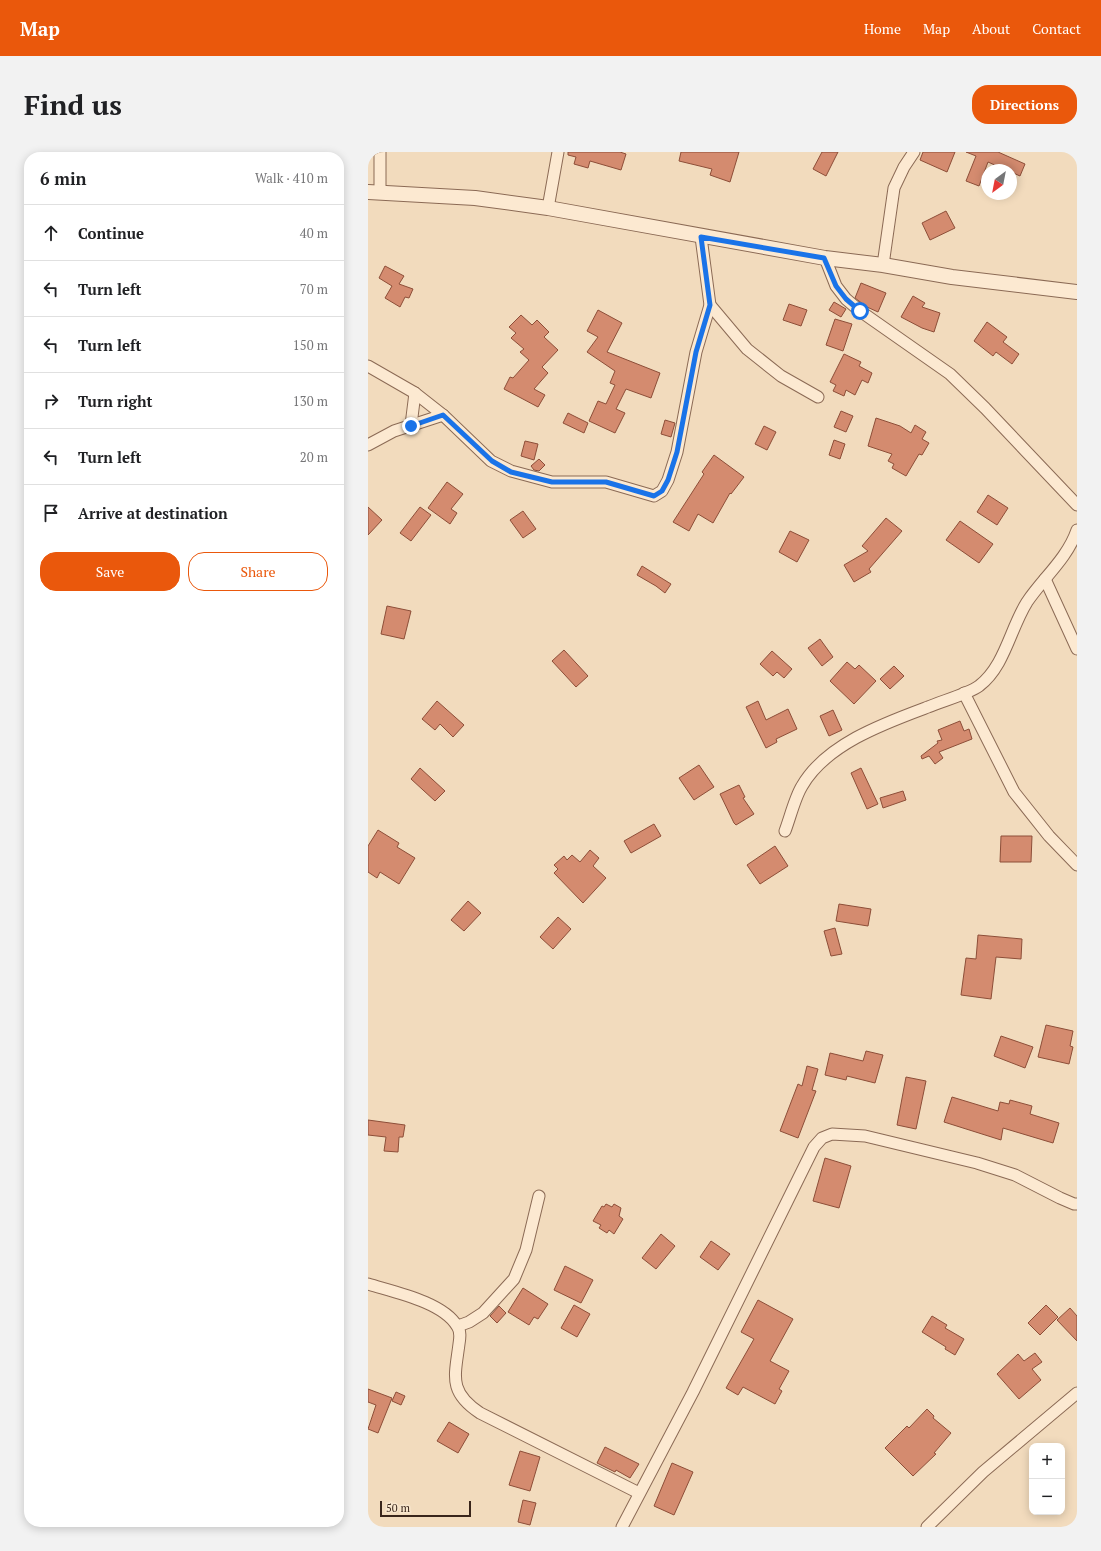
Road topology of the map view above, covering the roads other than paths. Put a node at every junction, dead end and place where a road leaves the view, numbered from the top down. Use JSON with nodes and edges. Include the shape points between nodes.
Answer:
{"nodes":[{"id":1,"x":380,"y":152,"type":"edge"},
{"id":2,"x":558,"y":152,"type":"edge"},
{"id":3,"x":914,"y":152,"type":"edge"},
{"id":4,"x":374,"y":192,"type":"edge"},
{"id":5,"x":548,"y":208,"type":"junction"},
{"id":6,"x":701,"y":237,"type":"junction"},
{"id":7,"x":824,"y":258,"type":"junction"},
{"id":8,"x":883,"y":265,"type":"junction"},
{"id":9,"x":1077,"y":292,"type":"edge"},
{"id":10,"x":710,"y":305,"type":"junction"},
{"id":11,"x":368,"y":366,"type":"edge"},
{"id":12,"x":415,"y":393,"type":"junction"},
{"id":13,"x":818,"y":397,"type":"dead end"},
{"id":14,"x":443,"y":415,"type":"junction"},
{"id":15,"x":411,"y":426,"type":"junction"},
{"id":16,"x":368,"y":445,"type":"edge"},
{"id":17,"x":1077,"y":505,"type":"edge"},
{"id":18,"x":1077,"y":530,"type":"edge"},
{"id":19,"x":1045,"y":579,"type":"junction"},
{"id":20,"x":1077,"y":649,"type":"edge"},
{"id":21,"x":964,"y":693,"type":"junction"},
{"id":22,"x":785,"y":831,"type":"dead end"},
{"id":23,"x":1077,"y":865,"type":"edge"},
{"id":24,"x":539,"y":1196,"type":"dead end"},
{"id":25,"x":1077,"y":1204,"type":"edge"},
{"id":26,"x":368,"y":1284,"type":"edge"},
{"id":27,"x":458,"y":1326,"type":"junction"},
{"id":28,"x":1077,"y":1393,"type":"edge"},
{"id":29,"x":639,"y":1493,"type":"junction"},
{"id":30,"x":622,"y":1527,"type":"edge"},
{"id":31,"x":927,"y":1527,"type":"edge"}],
"edges":[{"from":1,"to":4,"type":"street"},
{"from":2,"to":5,"type":"street"},
{"from":3,"to":8,"type":"street","via":[[894,188]]},
{"from":4,"to":5,"type":"street","via":[[475,198]]},
{"from":5,"to":6,"type":"street"},
{"from":6,"to":7,"type":"street"},
{"from":6,"to":10,"type":"street"},
{"from":7,"to":8,"type":"street"},
{"from":7,"to":17,"type":"street","via":[[836,286],[846,299],[950,374]]},
{"from":8,"to":9,"type":"street","via":[[952,277]]},
{"from":10,"to":13,"type":"street","via":[[747,349],[781,376]]},
{"from":10,"to":14,"type":"street","via":[[696,352],[677,452],[668,480],[662,491],[654,496],[606,482],[552,482],[511,472],[492,461]]},
{"from":11,"to":12,"type":"street"},
{"from":12,"to":14,"type":"street"},
{"from":12,"to":15,"type":"street"},
{"from":14,"to":15,"type":"street"},
{"from":15,"to":16,"type":"street","via":[[394,431]]},
{"from":18,"to":19,"type":"street","via":[[1070,547]]},
{"from":19,"to":20,"type":"street"},
{"from":19,"to":21,"type":"street","via":[[1027,602],[993,670],[979,686]]},
{"from":21,"to":22,"type":"street","via":[[886,723],[840,747],[817,766],[801,786]]},
{"from":21,"to":23,"type":"street","via":[[1014,792],[1049,836]]},
{"from":24,"to":27,"type":"street","via":[[526,1250],[514,1279],[483,1313]]},
{"from":25,"to":29,"type":"street","via":[[1015,1176],[977,1163],[865,1136],[832,1134],[822,1138],[814,1147],[693,1392]]},
{"from":26,"to":27,"type":"street","via":[[428,1302],[450,1317]]},
{"from":27,"to":29,"type":"street","via":[[460,1337],[455,1379],[461,1397],[469,1406]]},
{"from":28,"to":31,"type":"street","via":[[983,1472]]},
{"from":29,"to":30,"type":"street"}]}
